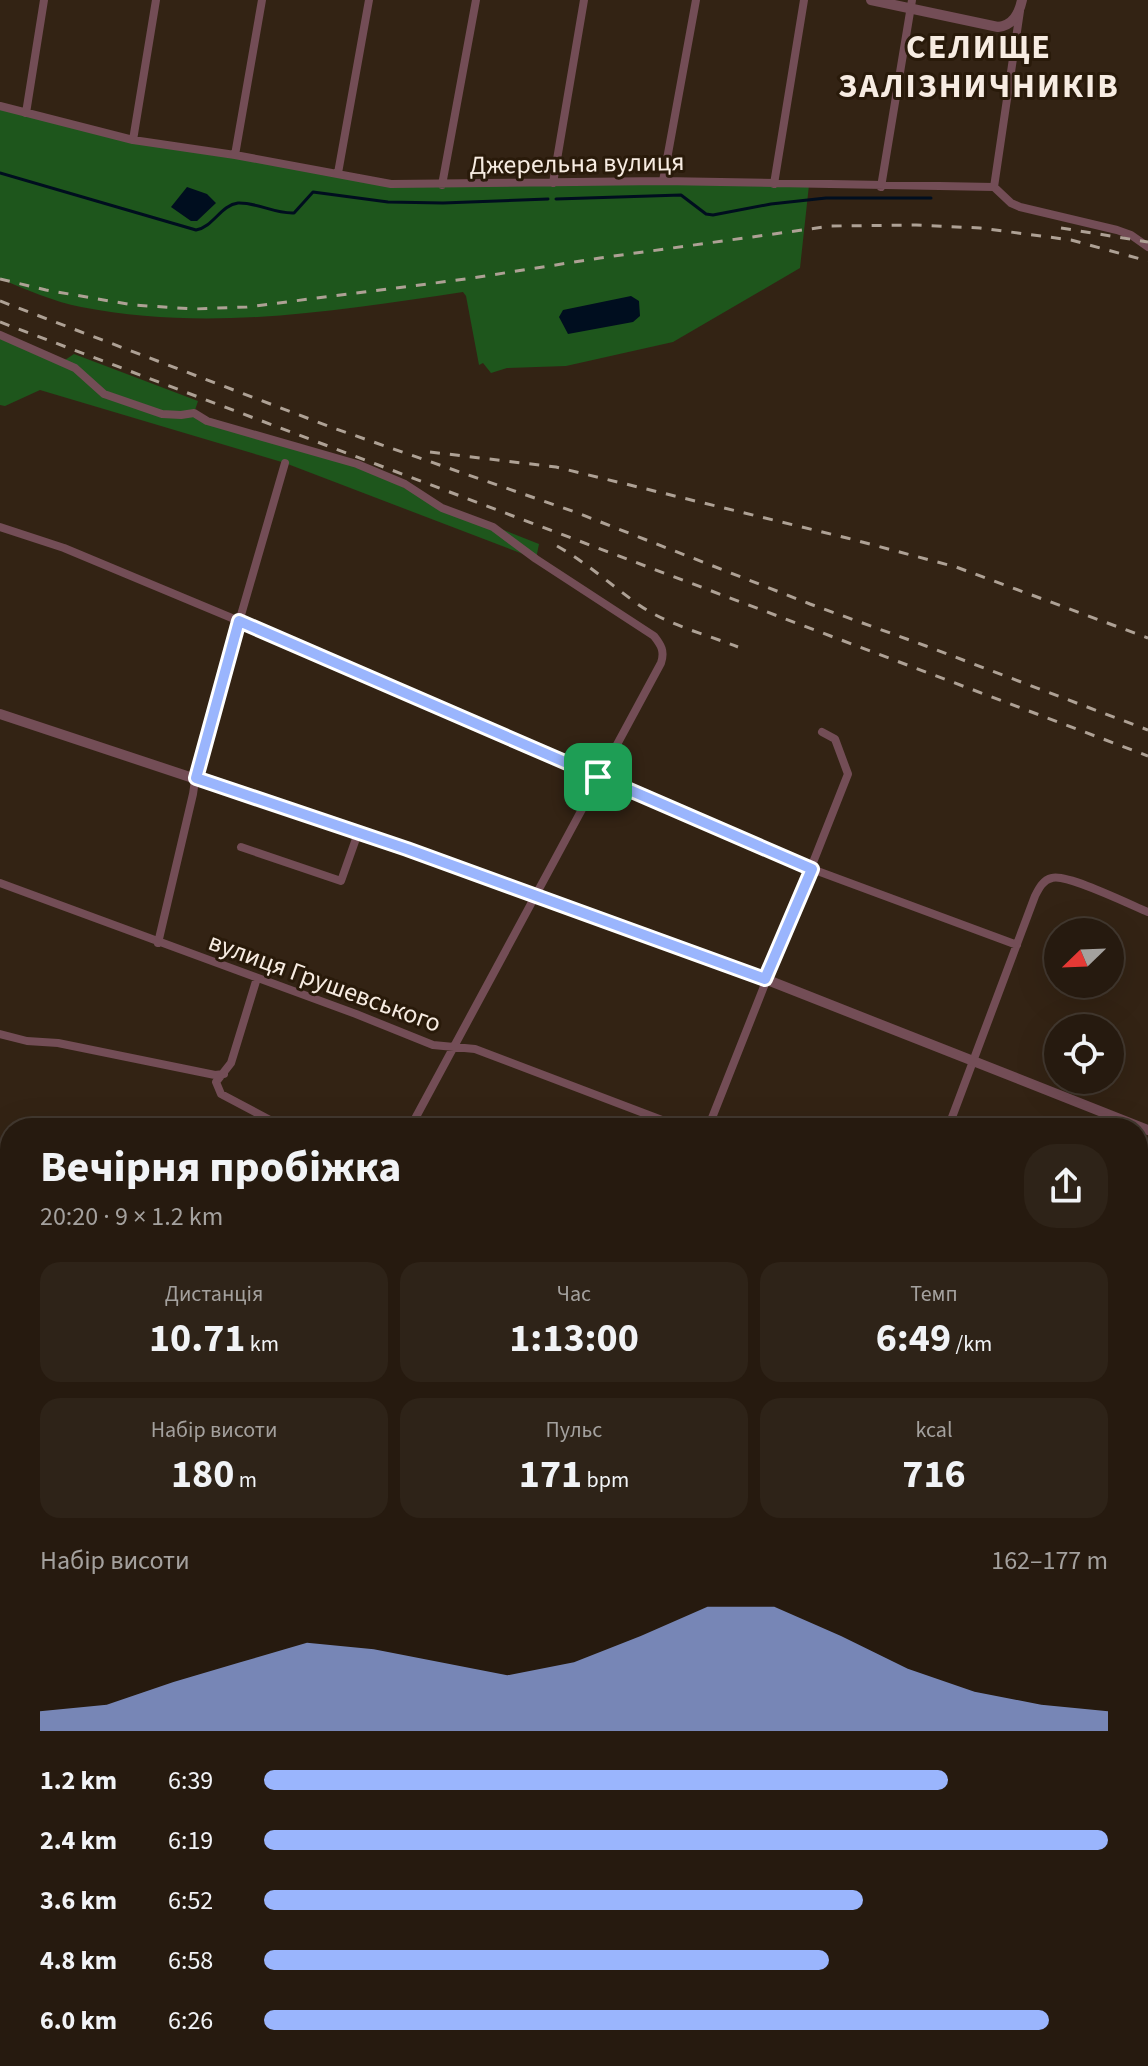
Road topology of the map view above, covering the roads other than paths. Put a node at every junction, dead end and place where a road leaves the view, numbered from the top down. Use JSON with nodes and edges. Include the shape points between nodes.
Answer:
{"nodes":[{"id":1,"x":44,"y":0,"type":"edge"},
{"id":2,"x":156,"y":0,"type":"edge"},
{"id":3,"x":262,"y":0,"type":"edge"},
{"id":4,"x":369,"y":0,"type":"edge"},
{"id":5,"x":476,"y":0,"type":"edge"},
{"id":6,"x":584,"y":0,"type":"edge"},
{"id":7,"x":696,"y":0,"type":"edge"},
{"id":8,"x":804,"y":0,"type":"edge"},
{"id":9,"x":871,"y":0,"type":"edge"},
{"id":10,"x":912,"y":4,"type":"edge"},
{"id":11,"x":1021,"y":5,"type":"edge"},
{"id":12,"x":0,"y":106,"type":"edge"},
{"id":13,"x":26,"y":113,"type":"junction"},
{"id":14,"x":133,"y":140,"type":"junction"},
{"id":15,"x":235,"y":155,"type":"junction"},
{"id":16,"x":338,"y":173,"type":"junction"},
{"id":17,"x":663,"y":181,"type":"junction"},
{"id":18,"x":553,"y":183,"type":"junction"},
{"id":19,"x":774,"y":184,"type":"junction"},
{"id":20,"x":442,"y":185,"type":"junction"},
{"id":21,"x":881,"y":187,"type":"junction"},
{"id":22,"x":994,"y":187,"type":"junction"},
{"id":23,"x":1148,"y":247,"type":"edge"},
{"id":24,"x":0,"y":335,"type":"edge"},
{"id":25,"x":285,"y":463,"type":"dead end"},
{"id":26,"x":0,"y":527,"type":"edge"},
{"id":27,"x":239,"y":621,"type":"junction"},
{"id":28,"x":0,"y":714,"type":"edge"},
{"id":29,"x":822,"y":732,"type":"dead end"},
{"id":30,"x":598,"y":777,"type":"junction"},
{"id":31,"x":196,"y":778,"type":"junction"},
{"id":32,"x":358,"y":833,"type":"junction"},
{"id":33,"x":241,"y":847,"type":"dead end"},
{"id":34,"x":812,"y":869,"type":"junction"},
{"id":35,"x":0,"y":883,"type":"edge"},
{"id":36,"x":534,"y":896,"type":"junction"},
{"id":37,"x":1148,"y":912,"type":"edge"},
{"id":38,"x":158,"y":943,"type":"junction"},
{"id":39,"x":1017,"y":945,"type":"junction"},
{"id":40,"x":257,"y":978,"type":"junction"},
{"id":41,"x":765,"y":979,"type":"junction"},
{"id":42,"x":0,"y":1034,"type":"edge"},
{"id":43,"x":453,"y":1047,"type":"junction"},
{"id":44,"x":972,"y":1062,"type":"junction"},
{"id":45,"x":224,"y":1074,"type":"junction"},
{"id":46,"x":266,"y":1118,"type":"edge"},
{"id":47,"x":415,"y":1118,"type":"edge"},
{"id":48,"x":644,"y":1118,"type":"edge"},
{"id":49,"x":712,"y":1118,"type":"edge"},
{"id":50,"x":952,"y":1118,"type":"edge"},
{"id":51,"x":1117,"y":1118,"type":"edge"}],
"edges":[{"from":1,"to":13,"type":"street"},
{"from":2,"to":14,"type":"street"},
{"from":3,"to":15,"type":"street"},
{"from":4,"to":16,"type":"street"},
{"from":5,"to":20,"type":"street"},
{"from":6,"to":18,"type":"street"},
{"from":7,"to":17,"type":"street"},
{"from":8,"to":19,"type":"street"},
{"from":9,"to":10,"type":"street"},
{"from":10,"to":11,"type":"street","via":[[998,27],[1012,22]]},
{"from":10,"to":21,"type":"street"},
{"from":11,"to":22,"type":"street"},
{"from":12,"to":13,"type":"street","name":"Джерельна вулиця"},
{"from":13,"to":14,"type":"street","name":"Джерельна вулиця"},
{"from":14,"to":15,"type":"street","name":"Джерельна вулиця"},
{"from":15,"to":16,"type":"street","name":"Джерельна вулиця"},
{"from":16,"to":20,"type":"street","name":"Джерельна вулиця","via":[[391,184]]},
{"from":17,"to":18,"type":"street","name":"Джерельна вулиця"},
{"from":17,"to":19,"type":"street","name":"Джерельна вулиця"},
{"from":18,"to":20,"type":"street","name":"Джерельна вулиця"},
{"from":19,"to":21,"type":"street","name":"Джерельна вулиця"},
{"from":21,"to":22,"type":"street","name":"Джерельна вулиця"},
{"from":22,"to":23,"type":"street","via":[[1020,207],[1117,230]]},
{"from":24,"to":30,"type":"street","via":[[75,368],[98,391],[133,406],[172,415],[194,413],[405,484],[442,508],[493,527],[654,636],[663,650],[661,663]]},
{"from":25,"to":27,"type":"street"},
{"from":26,"to":27,"type":"street"},
{"from":27,"to":30,"type":"street"},
{"from":27,"to":31,"type":"street"},
{"from":28,"to":31,"type":"street"},
{"from":29,"to":34,"type":"street","via":[[835,739],[848,774]]},
{"from":30,"to":34,"type":"street"},
{"from":30,"to":36,"type":"street"},
{"from":31,"to":32,"type":"street"},
{"from":31,"to":38,"type":"street"},
{"from":32,"to":33,"type":"street","via":[[341,881]]},
{"from":32,"to":36,"type":"street"},
{"from":34,"to":39,"type":"street"},
{"from":34,"to":41,"type":"street"},
{"from":35,"to":38,"type":"street","name":"вулиця Грушевського"},
{"from":36,"to":41,"type":"street"},
{"from":36,"to":43,"type":"street"},
{"from":37,"to":39,"type":"street","via":[[1066,878],[1050,878],[1039,888]]},
{"from":38,"to":40,"type":"street","name":"вулиця Грушевського"},
{"from":39,"to":44,"type":"street"},
{"from":40,"to":43,"type":"street","name":"вулиця Грушевського","via":[[433,1045]]},
{"from":40,"to":45,"type":"street"},
{"from":41,"to":44,"type":"street"},
{"from":41,"to":49,"type":"street"},
{"from":42,"to":45,"type":"street"},
{"from":43,"to":47,"type":"street"},
{"from":43,"to":48,"type":"street","name":"вулиця Грушевського","via":[[475,1049]]},
{"from":44,"to":50,"type":"street"},
{"from":44,"to":51,"type":"street"},
{"from":45,"to":46,"type":"street","via":[[216,1082],[221,1094]]}]}
